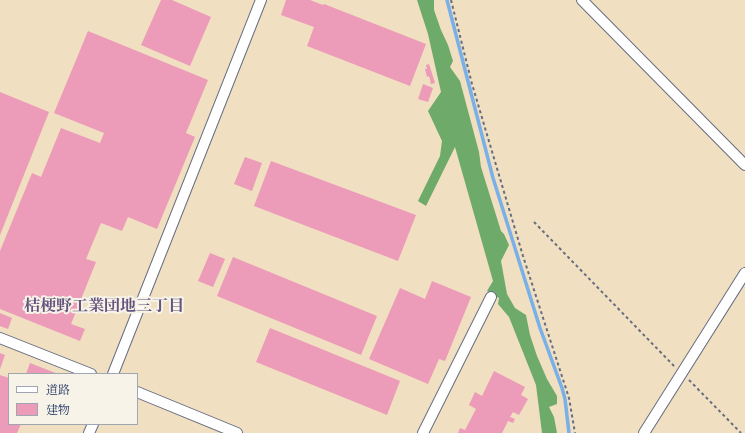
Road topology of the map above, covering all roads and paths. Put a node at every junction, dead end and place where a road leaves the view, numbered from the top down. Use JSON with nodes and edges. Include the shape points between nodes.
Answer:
{"nodes":[{"id":1,"x":261,"y":0,"type":"edge"},
{"id":2,"x":451,"y":0,"type":"edge"},
{"id":3,"x":582,"y":0,"type":"edge"},
{"id":4,"x":745,"y":165,"type":"edge"},
{"id":5,"x":534,"y":222,"type":"dead end"},
{"id":6,"x":745,"y":273,"type":"edge"},
{"id":7,"x":491,"y":297,"type":"dead end"},
{"id":8,"x":0,"y":338,"type":"edge"},
{"id":9,"x":88,"y":373,"type":"edge"},
{"id":10,"x":113,"y":373,"type":"edge"},
{"id":11,"x":682,"y":374,"type":"junction"},
{"id":12,"x":138,"y":392,"type":"edge"},
{"id":13,"x":237,"y":433,"type":"edge"},
{"id":14,"x":423,"y":433,"type":"edge"},
{"id":15,"x":575,"y":433,"type":"edge"},
{"id":16,"x":644,"y":433,"type":"edge"},
{"id":17,"x":741,"y":433,"type":"edge"}],
"edges":[{"from":1,"to":10,"type":"street"},
{"from":2,"to":15,"type":"path","via":[[478,107],[569,398]]},
{"from":3,"to":4,"type":"street"},
{"from":5,"to":11,"type":"path"},
{"from":6,"to":11,"type":"street"},
{"from":7,"to":14,"type":"street"},
{"from":8,"to":9,"type":"street"},
{"from":11,"to":16,"type":"street"},
{"from":11,"to":17,"type":"path"},
{"from":12,"to":13,"type":"street"}]}
